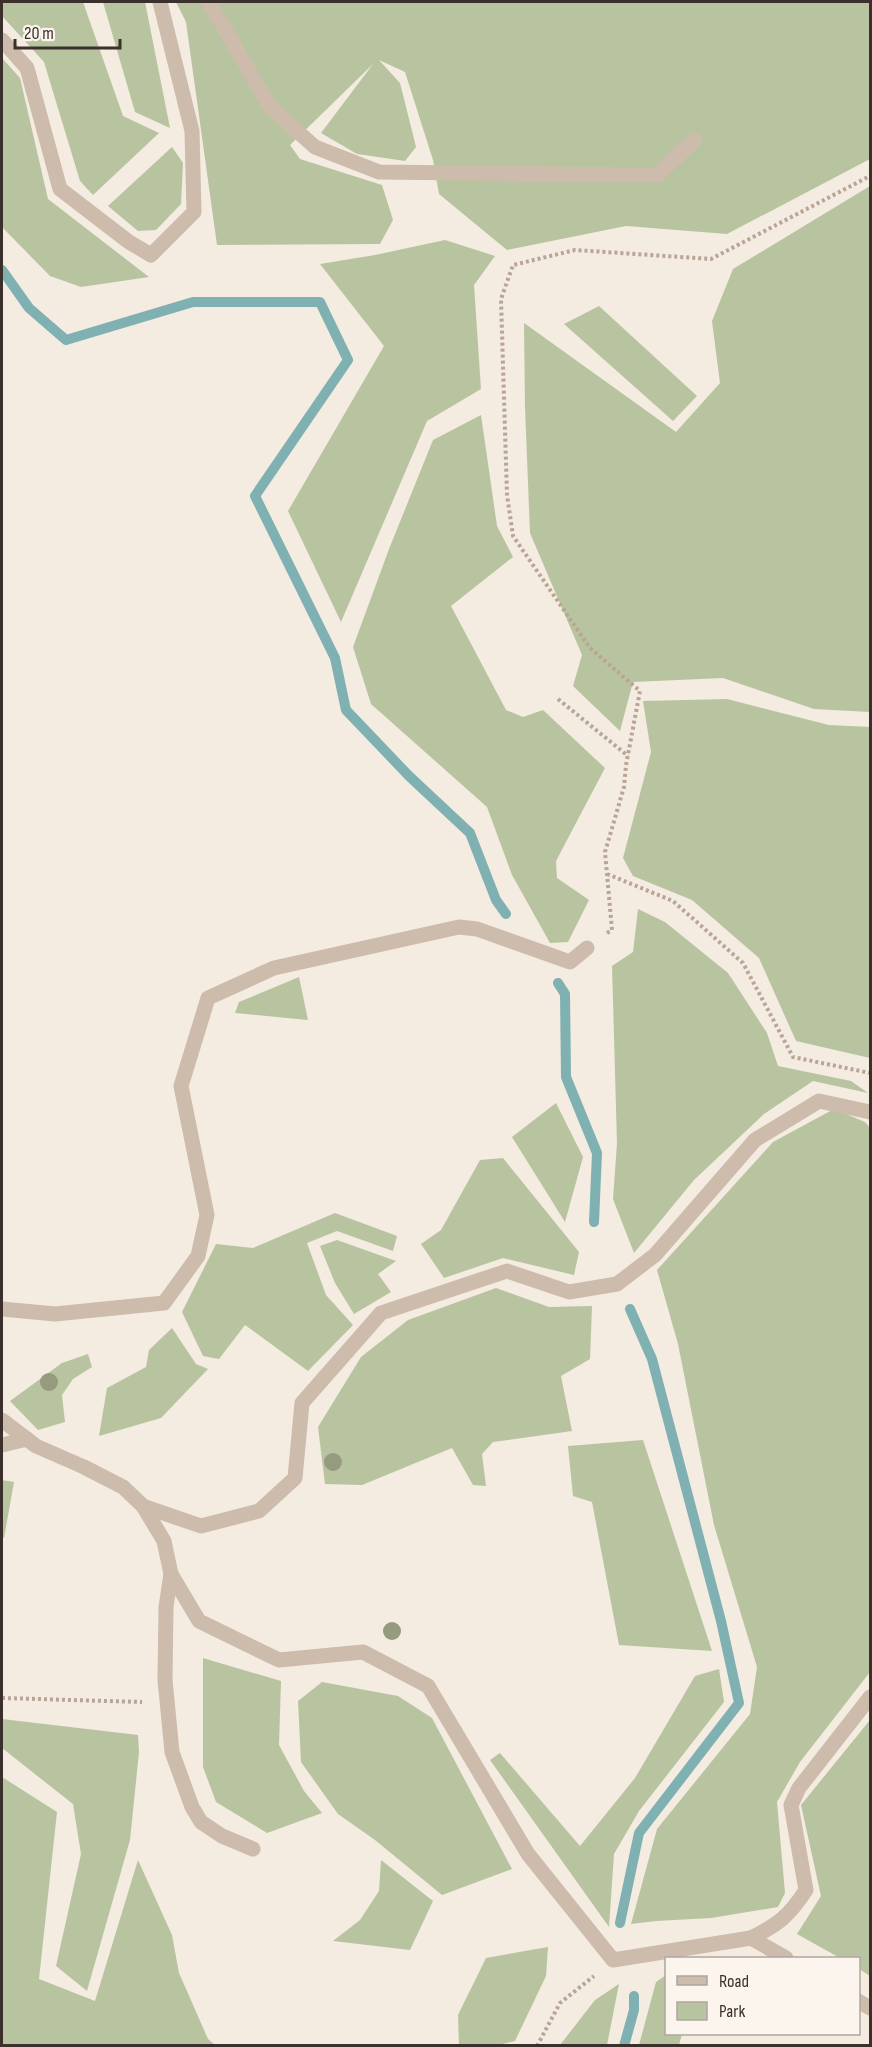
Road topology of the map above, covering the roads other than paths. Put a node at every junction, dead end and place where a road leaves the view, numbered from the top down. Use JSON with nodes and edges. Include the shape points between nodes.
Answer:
{"nodes":[{"id":1,"x":160,"y":2,"type":"edge"},
{"id":2,"x":209,"y":2,"type":"edge"},
{"id":3,"x":2,"y":40,"type":"edge"},
{"id":4,"x":694,"y":140,"type":"dead end"},
{"id":5,"x":587,"y":948,"type":"road end"},
{"id":6,"x":870,"y":1112,"type":"edge"},
{"id":7,"x":2,"y":1309,"type":"edge"},
{"id":8,"x":2,"y":1420,"type":"edge"},
{"id":9,"x":27,"y":1439,"type":"junction"},
{"id":10,"x":2,"y":1445,"type":"edge"},
{"id":11,"x":143,"y":1506,"type":"junction"},
{"id":12,"x":171,"y":1574,"type":"junction"},
{"id":13,"x":870,"y":1697,"type":"edge"},
{"id":14,"x":253,"y":1849,"type":"dead end"},
{"id":15,"x":752,"y":1938,"type":"junction"},
{"id":16,"x":783,"y":1957,"type":"edge"}],
"edges":[{"from":1,"to":3,"type":"street","via":[[192,130],[194,212],[152,255],[60,189],[27,68]]},
{"from":2,"to":4,"type":"street","via":[[270,107],[315,147],[379,172],[658,175]]},
{"from":5,"to":7,"type":"street","via":[[570,962],[477,929],[459,927],[274,968],[208,998],[181,1086],[207,1215],[198,1256],[164,1303],[55,1314]]},
{"from":6,"to":11,"type":"street","via":[[819,1101],[755,1140],[655,1255],[616,1284],[569,1292],[507,1271],[381,1313],[302,1403],[295,1478],[259,1511],[201,1526]]},
{"from":8,"to":9,"type":"street"},
{"from":9,"to":10,"type":"street"},
{"from":9,"to":11,"type":"street","via":[[123,1487]]},
{"from":11,"to":12,"type":"street","via":[[164,1541]]},
{"from":12,"to":14,"type":"street","via":[[166,1607],[165,1680],[172,1752],[201,1822]]},
{"from":12,"to":15,"type":"street","via":[[199,1621],[279,1660],[363,1652],[428,1686],[528,1854],[613,1960]]},
{"from":13,"to":15,"type":"street","via":[[799,1788],[791,1804],[806,1890],[792,1911]]},
{"from":15,"to":16,"type":"street"}]}
